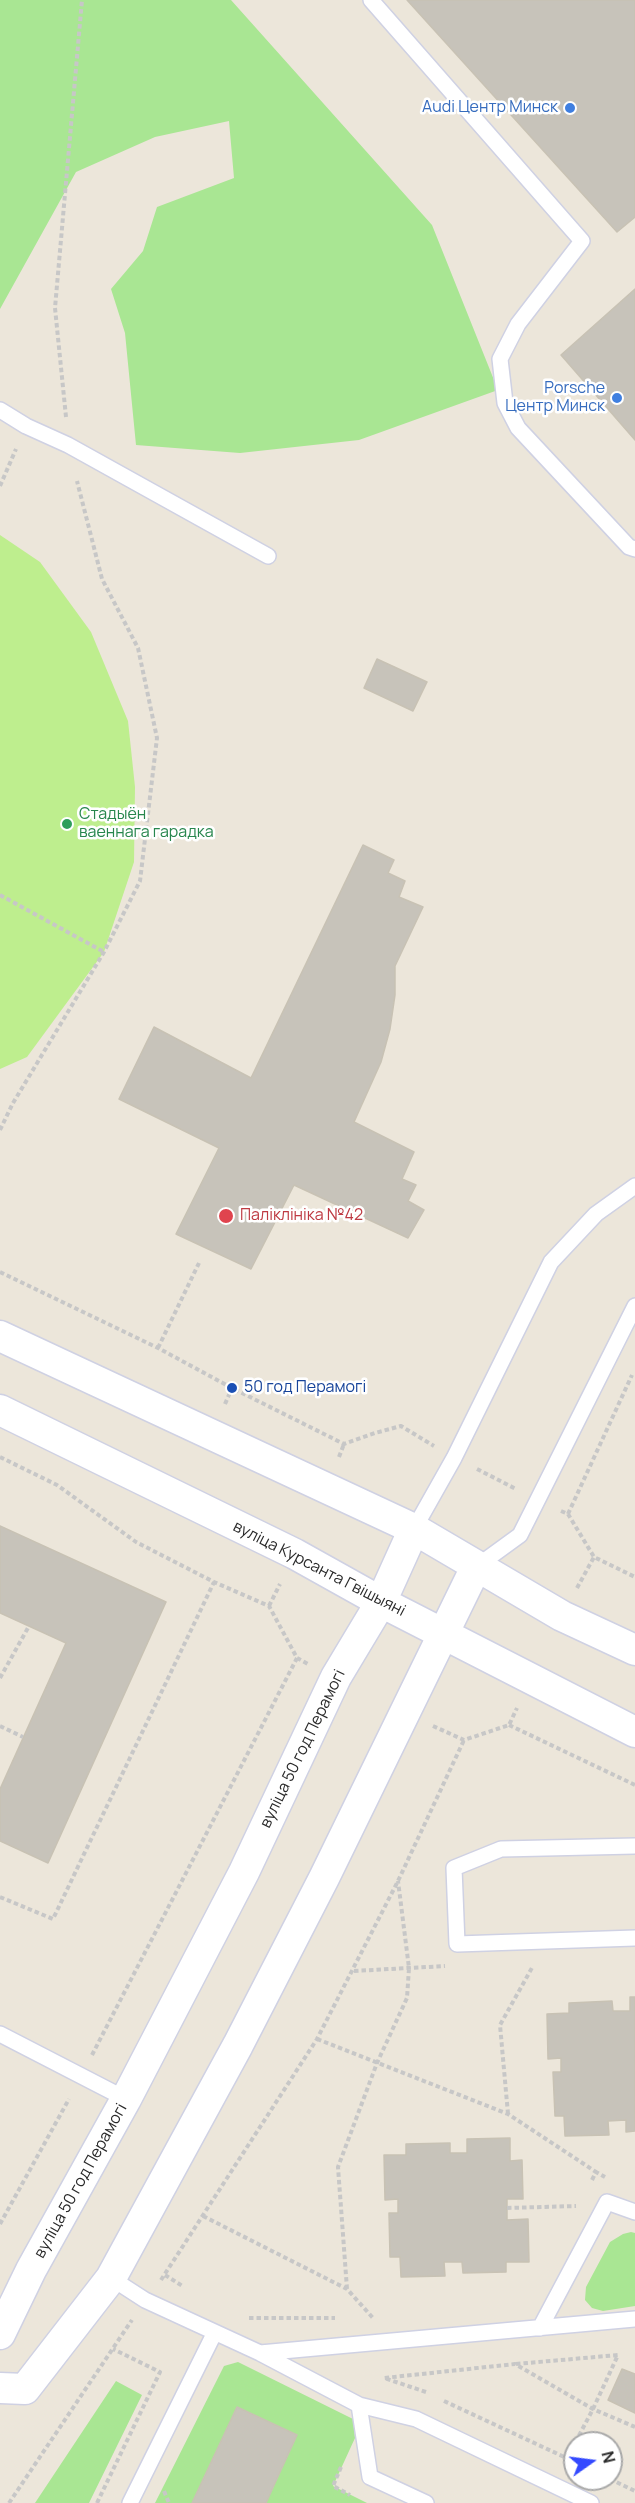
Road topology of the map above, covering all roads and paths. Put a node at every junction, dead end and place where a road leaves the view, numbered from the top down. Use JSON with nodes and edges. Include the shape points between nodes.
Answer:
{"nodes":[{"id":1,"x":82,"y":0,"type":"edge"},
{"id":2,"x":370,"y":0,"type":"edge"},
{"id":3,"x":0,"y":410,"type":"edge"},
{"id":4,"x":26,"y":426,"type":"junction"},
{"id":5,"x":68,"y":445,"type":"junction"},
{"id":6,"x":0,"y":486,"type":"edge"},
{"id":7,"x":635,"y":549,"type":"edge"},
{"id":8,"x":268,"y":556,"type":"dead end"},
{"id":9,"x":0,"y":895,"type":"edge"},
{"id":10,"x":104,"y":952,"type":"junction"},
{"id":11,"x":0,"y":1130,"type":"edge"},
{"id":12,"x":635,"y":1186,"type":"edge"},
{"id":13,"x":199,"y":1263,"type":"dead end"},
{"id":14,"x":0,"y":1272,"type":"edge"},
{"id":15,"x":635,"y":1306,"type":"edge"},
{"id":16,"x":0,"y":1336,"type":"edge"},
{"id":17,"x":158,"y":1348,"type":"junction"},
{"id":18,"x":635,"y":1369,"type":"edge"},
{"id":19,"x":0,"y":1410,"type":"edge"},
{"id":20,"x":0,"y":1457,"type":"edge"},
{"id":21,"x":454,"y":1458,"type":"junction"},
{"id":22,"x":539,"y":1500,"type":"junction"},
{"id":23,"x":568,"y":1514,"type":"junction"},
{"id":24,"x":414,"y":1529,"type":"junction"},
{"id":25,"x":476,"y":1568,"type":"junction"},
{"id":26,"x":635,"y":1577,"type":"edge"},
{"id":27,"x":381,"y":1602,"type":"junction"},
{"id":28,"x":29,"y":1626,"type":"dead end"},
{"id":29,"x":444,"y":1632,"type":"junction"},
{"id":30,"x":635,"y":1650,"type":"edge"},
{"id":31,"x":297,"y":1658,"type":"dead end"},
{"id":32,"x":0,"y":1663,"type":"edge"},
{"id":33,"x":5,"y":1666,"type":"junction"},
{"id":34,"x":0,"y":1678,"type":"edge"},
{"id":35,"x":509,"y":1725,"type":"dead end"},
{"id":36,"x":0,"y":1726,"type":"edge"},
{"id":37,"x":635,"y":1732,"type":"edge"},
{"id":38,"x":24,"y":1737,"type":"dead end"},
{"id":39,"x":464,"y":1740,"type":"dead end"},
{"id":40,"x":635,"y":1785,"type":"edge"},
{"id":41,"x":635,"y":1846,"type":"edge"},
{"id":42,"x":398,"y":1881,"type":"junction"},
{"id":43,"x":0,"y":1897,"type":"edge"},
{"id":44,"x":635,"y":1938,"type":"edge"},
{"id":45,"x":535,"y":1963,"type":"dead end"},
{"id":46,"x":0,"y":2034,"type":"edge"},
{"id":47,"x":317,"y":2039,"type":"junction"},
{"id":48,"x":377,"y":2063,"type":"junction"},
{"id":49,"x":82,"y":2076,"type":"junction"},
{"id":50,"x":126,"y":2098,"type":"junction"},
{"id":51,"x":508,"y":2114,"type":"junction"},
{"id":52,"x":596,"y":2172,"type":"junction"},
{"id":53,"x":606,"y":2177,"type":"dead end"},
{"id":54,"x":587,"y":2189,"type":"dead end"},
{"id":55,"x":582,"y":2197,"type":"dead end"},
{"id":56,"x":578,"y":2206,"type":"junction"},
{"id":57,"x":507,"y":2208,"type":"dead end"},
{"id":58,"x":635,"y":2212,"type":"edge"},
{"id":59,"x":572,"y":2215,"type":"dead end"},
{"id":60,"x":203,"y":2216,"type":"junction"},
{"id":61,"x":0,"y":2224,"type":"edge"},
{"id":62,"x":165,"y":2275,"type":"junction"},
{"id":63,"x":111,"y":2278,"type":"junction"},
{"id":64,"x":347,"y":2289,"type":"junction"},
{"id":65,"x":194,"y":2293,"type":"dead end"},
{"id":66,"x":145,"y":2300,"type":"junction"},
{"id":67,"x":244,"y":2318,"type":"dead end"},
{"id":68,"x":338,"y":2318,"type":"dead end"},
{"id":69,"x":361,"y":2318,"type":"dead end"},
{"id":70,"x":373,"y":2318,"type":"junction"},
{"id":71,"x":384,"y":2318,"type":"dead end"},
{"id":72,"x":635,"y":2319,"type":"edge"},
{"id":73,"x":540,"y":2328,"type":"junction"},
{"id":74,"x":0,"y":2334,"type":"edge"},
{"id":75,"x":214,"y":2334,"type":"junction"},
{"id":76,"x":113,"y":2349,"type":"junction"},
{"id":77,"x":260,"y":2353,"type":"junction"},
{"id":78,"x":515,"y":2364,"type":"junction"},
{"id":79,"x":0,"y":2388,"type":"edge"},
{"id":80,"x":359,"y":2405,"type":"junction"},
{"id":81,"x":593,"y":2409,"type":"junction"},
{"id":82,"x":635,"y":2427,"type":"edge"},
{"id":83,"x":581,"y":2431,"type":"edge"},
{"id":84,"x":563,"y":2456,"type":"edge"},
{"id":85,"x":346,"y":2457,"type":"dead end"},
{"id":86,"x":162,"y":2487,"type":"dead end"},
{"id":87,"x":358,"y":2499,"type":"dead end"},
{"id":88,"x":9,"y":2503,"type":"edge"},
{"id":89,"x":98,"y":2503,"type":"edge"},
{"id":90,"x":130,"y":2503,"type":"edge"},
{"id":91,"x":169,"y":2503,"type":"edge"},
{"id":92,"x":426,"y":2503,"type":"edge"},
{"id":93,"x":591,"y":2503,"type":"edge"}],
"edges":[{"from":1,"to":5,"type":"path","via":[[55,308]]},
{"from":2,"to":7,"type":"lane","via":[[582,241],[518,324],[500,359],[505,403],[518,428]]},
{"from":3,"to":4,"type":"lane"},
{"from":4,"to":5,"type":"lane"},
{"from":4,"to":6,"type":"path"},
{"from":5,"to":8,"type":"lane"},
{"from":5,"to":10,"type":"path","via":[[102,579],[138,648],[157,738],[140,881]]},
{"from":9,"to":10,"type":"path"},
{"from":10,"to":11,"type":"path"},
{"from":12,"to":21,"type":"lane","name":"вуліца 50 год Перамогі","via":[[596,1214],[551,1262]]},
{"from":13,"to":17,"type":"path"},
{"from":14,"to":17,"type":"path"},
{"from":15,"to":22,"type":"lane"},
{"from":16,"to":24,"type":"street"},
{"from":17,"to":21,"type":"path","via":[[344,1444],[401,1426]]},
{"from":18,"to":23,"type":"path"},
{"from":19,"to":27,"type":"street","name":"вуліца Курсанта Гвішыяні","via":[[295,1554]]},
{"from":20,"to":43,"type":"path","via":[[57,1485],[136,1542],[214,1582],[53,1919]]},
{"from":21,"to":22,"type":"path"},
{"from":21,"to":24,"type":"lane","name":"вуліца 50 год Перамогі"},
{"from":22,"to":23,"type":"path"},
{"from":22,"to":25,"type":"lane","via":[[520,1535]]},
{"from":23,"to":26,"type":"path","via":[[594,1557]]},
{"from":24,"to":25,"type":"street"},
{"from":24,"to":27,"type":"street","name":"вуліца 50 год Перамогі"},
{"from":25,"to":29,"type":"street"},
{"from":25,"to":30,"type":"street","via":[[562,1616]]},
{"from":27,"to":29,"type":"street","name":"вуліца Курсанта Гвішыяні"},
{"from":27,"to":50,"type":"street","name":"вуліца 50 год Перамогі","via":[[336,1677],[244,1872]]},
{"from":28,"to":33,"type":"path"},
{"from":29,"to":37,"type":"street","name":"вуліца Курсанта Гвішыяні"},
{"from":29,"to":63,"type":"street","via":[[238,2045]]},
{"from":31,"to":49,"type":"path"},
{"from":32,"to":33,"type":"path"},
{"from":33,"to":34,"type":"path"},
{"from":35,"to":40,"type":"path"},
{"from":36,"to":38,"type":"path"},
{"from":39,"to":42,"type":"path"},
{"from":41,"to":44,"type":"lane","via":[[501,1849],[454,1868],[457,1944]]},
{"from":42,"to":47,"type":"path"},
{"from":42,"to":48,"type":"path","via":[[409,1968],[406,1998]]},
{"from":45,"to":51,"type":"path","via":[[500,2025]]},
{"from":46,"to":49,"type":"lane"},
{"from":47,"to":48,"type":"path"},
{"from":47,"to":60,"type":"path"},
{"from":48,"to":51,"type":"path"},
{"from":48,"to":64,"type":"path","via":[[338,2167]]},
{"from":49,"to":50,"type":"lane"},
{"from":49,"to":61,"type":"path"},
{"from":50,"to":74,"type":"street","name":"вуліца 50 год Перамогі"},
{"from":51,"to":52,"type":"path"},
{"from":52,"to":53,"type":"path"},
{"from":52,"to":54,"type":"path"},
{"from":55,"to":56,"type":"path"},
{"from":56,"to":57,"type":"path"},
{"from":56,"to":59,"type":"path"},
{"from":58,"to":73,"type":"lane","via":[[607,2202]]},
{"from":60,"to":62,"type":"path"},
{"from":60,"to":64,"type":"path"},
{"from":62,"to":65,"type":"path"},
{"from":62,"to":66,"type":"path"},
{"from":63,"to":66,"type":"lane"},
{"from":63,"to":79,"type":"street","via":[[25,2389]]},
{"from":64,"to":70,"type":"path"},
{"from":66,"to":75,"type":"lane"},
{"from":66,"to":76,"type":"path"},
{"from":67,"to":68,"type":"path"},
{"from":69,"to":70,"type":"path"},
{"from":70,"to":71,"type":"path"},
{"from":72,"to":73,"type":"lane"},
{"from":73,"to":77,"type":"lane"},
{"from":75,"to":77,"type":"lane"},
{"from":75,"to":90,"type":"lane"},
{"from":76,"to":88,"type":"path"},
{"from":76,"to":89,"type":"path","via":[[160,2372]]},
{"from":77,"to":80,"type":"lane"},
{"from":78,"to":81,"type":"path"},
{"from":78,"to":81,"type":"path","via":[[618,2355]]},
{"from":78,"to":84,"type":"path","via":[[384,2378],[425,2392]]},
{"from":80,"to":92,"type":"lane","via":[[370,2477]]},
{"from":80,"to":93,"type":"lane","via":[[416,2419]]},
{"from":81,"to":82,"type":"path"},
{"from":81,"to":83,"type":"path"},
{"from":85,"to":87,"type":"path","via":[[333,2486]]},
{"from":86,"to":91,"type":"path"}]}
